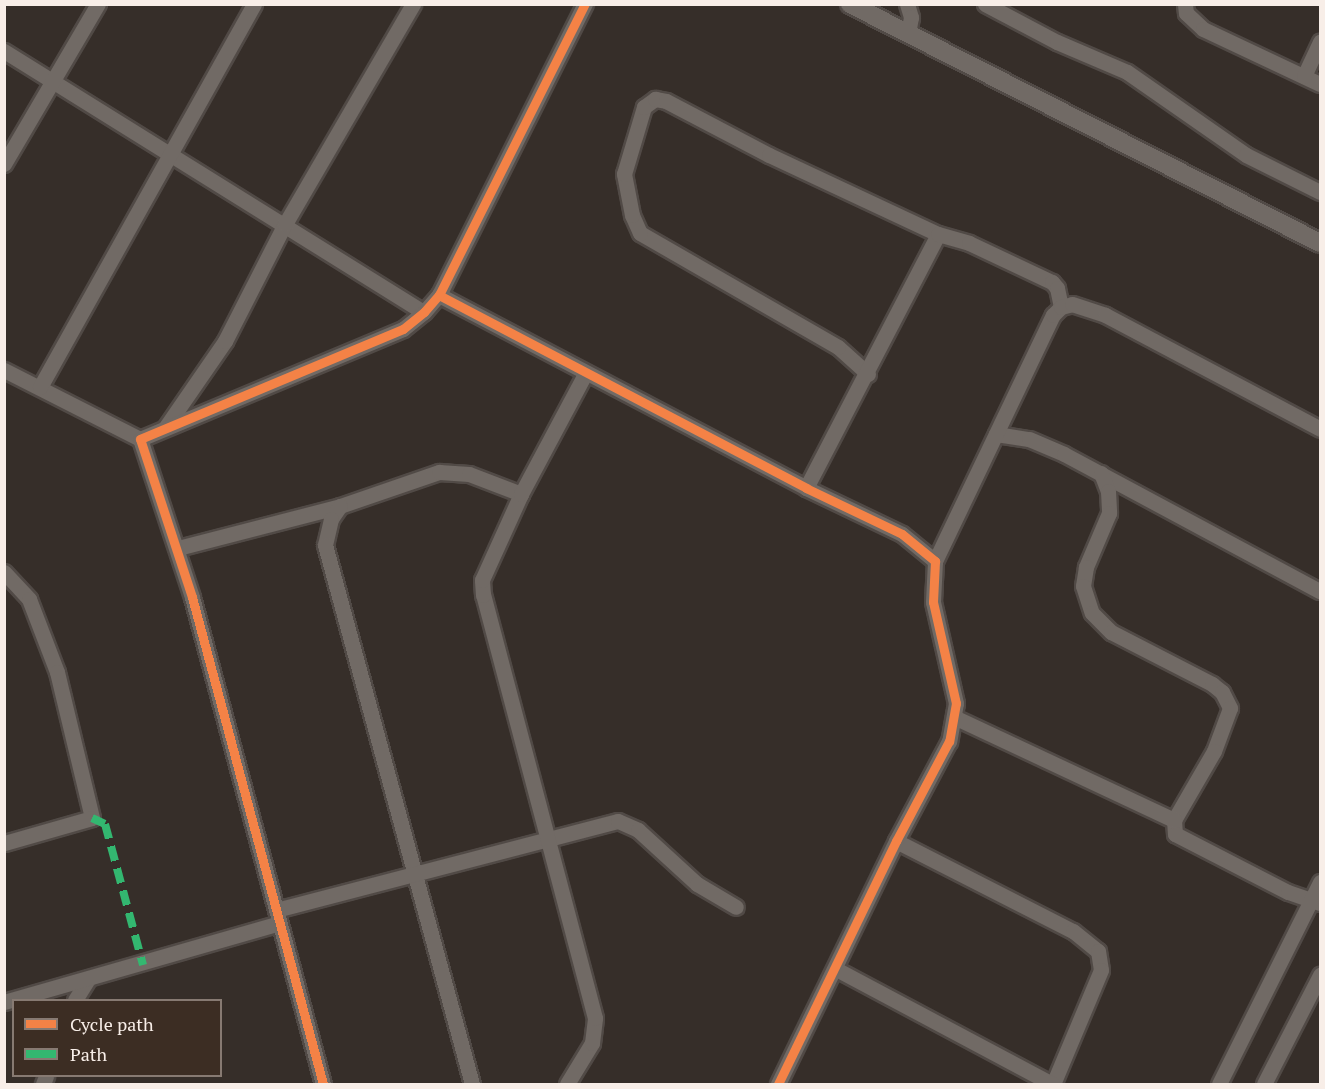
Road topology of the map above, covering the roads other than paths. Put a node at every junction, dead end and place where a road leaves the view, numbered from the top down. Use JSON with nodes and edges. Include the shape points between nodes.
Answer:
{"nodes":[{"id":1,"x":98,"y":4,"type":"edge"},
{"id":2,"x":254,"y":4,"type":"edge"},
{"id":3,"x":413,"y":4,"type":"edge"},
{"id":4,"x":585,"y":4,"type":"edge"},
{"id":5,"x":850,"y":4,"type":"edge"},
{"id":6,"x":907,"y":4,"type":"edge"},
{"id":7,"x":985,"y":4,"type":"edge"},
{"id":8,"x":1185,"y":4,"type":"edge"},
{"id":9,"x":909,"y":34,"type":"junction"},
{"id":10,"x":1320,"y":41,"type":"edge"},
{"id":11,"x":4,"y":51,"type":"edge"},
{"id":12,"x":1304,"y":76,"type":"junction"},
{"id":13,"x":53,"y":81,"type":"junction"},
{"id":14,"x":1320,"y":84,"type":"edge"},
{"id":15,"x":170,"y":154,"type":"junction"},
{"id":16,"x":4,"y":164,"type":"edge"},
{"id":17,"x":1320,"y":192,"type":"edge"},
{"id":18,"x":285,"y":224,"type":"junction"},
{"id":19,"x":938,"y":234,"type":"junction"},
{"id":20,"x":1320,"y":243,"type":"edge"},
{"id":21,"x":439,"y":295,"type":"junction"},
{"id":22,"x":1061,"y":308,"type":"junction"},
{"id":23,"x":424,"y":312,"type":"junction"},
{"id":24,"x":4,"y":370,"type":"edge"},
{"id":25,"x":585,"y":374,"type":"junction"},
{"id":26,"x":868,"y":374,"type":"junction"},
{"id":27,"x":40,"y":387,"type":"junction"},
{"id":28,"x":165,"y":428,"type":"junction"},
{"id":29,"x":1320,"y":429,"type":"edge"},
{"id":30,"x":996,"y":434,"type":"junction"},
{"id":31,"x":140,"y":439,"type":"junction"},
{"id":32,"x":1101,"y":473,"type":"junction"},
{"id":33,"x":806,"y":488,"type":"junction"},
{"id":34,"x":521,"y":494,"type":"junction"},
{"id":35,"x":340,"y":506,"type":"junction"},
{"id":36,"x":178,"y":548,"type":"junction"},
{"id":37,"x":935,"y":561,"type":"junction"},
{"id":38,"x":4,"y":572,"type":"edge"},
{"id":39,"x":1320,"y":591,"type":"edge"},
{"id":40,"x":956,"y":718,"type":"junction"},
{"id":41,"x":1174,"y":820,"type":"junction"},
{"id":42,"x":546,"y":839,"type":"junction"},
{"id":43,"x":896,"y":841,"type":"junction"},
{"id":44,"x":4,"y":843,"type":"edge"},
{"id":45,"x":412,"y":874,"type":"junction"},
{"id":46,"x":1320,"y":882,"type":"edge"},
{"id":47,"x":1316,"y":902,"type":"edge"},
{"id":48,"x":735,"y":907,"type":"dead end"},
{"id":49,"x":277,"y":916,"type":"junction"},
{"id":50,"x":836,"y":969,"type":"junction"},
{"id":51,"x":1320,"y":975,"type":"edge"},
{"id":52,"x":88,"y":979,"type":"junction"},
{"id":53,"x":15,"y":999,"type":"edge"},
{"id":54,"x":76,"y":999,"type":"edge"},
{"id":55,"x":324,"y":1084,"type":"edge"},
{"id":56,"x":472,"y":1084,"type":"edge"},
{"id":57,"x":567,"y":1084,"type":"edge"},
{"id":58,"x":778,"y":1084,"type":"edge"},
{"id":59,"x":1052,"y":1084,"type":"edge"},
{"id":60,"x":1219,"y":1084,"type":"edge"},
{"id":61,"x":1264,"y":1084,"type":"edge"}],
"edges":[{"from":1,"to":13,"type":"street"},
{"from":2,"to":15,"type":"street"},
{"from":3,"to":18,"type":"street"},
{"from":4,"to":21,"type":"street"},
{"from":5,"to":9,"type":"street"},
{"from":6,"to":9,"type":"street","via":[[911,17]]},
{"from":7,"to":17,"type":"street","via":[[1057,42],[1127,72],[1246,155]]},
{"from":8,"to":12,"type":"street","via":[[1186,12],[1203,30]]},
{"from":9,"to":20,"type":"street"},
{"from":10,"to":12,"type":"street"},
{"from":11,"to":13,"type":"street"},
{"from":12,"to":14,"type":"street"},
{"from":13,"to":15,"type":"street"},
{"from":13,"to":16,"type":"street"},
{"from":15,"to":18,"type":"street"},
{"from":15,"to":27,"type":"street"},
{"from":18,"to":23,"type":"street"},
{"from":18,"to":28,"type":"street","via":[[225,341]]},
{"from":19,"to":22,"type":"street","via":[[969,243],[1052,282]]},
{"from":19,"to":26,"type":"street"},
{"from":19,"to":26,"type":"street","via":[[779,160],[666,100],[655,99],[644,107],[624,174],[632,215],[640,233],[838,347]]},
{"from":21,"to":23,"type":"street"},
{"from":21,"to":25,"type":"street"},
{"from":22,"to":29,"type":"street","via":[[1072,304],[1105,315]]},
{"from":22,"to":30,"type":"street","via":[[1053,315]]},
{"from":23,"to":28,"type":"street","via":[[403,329]]},
{"from":24,"to":27,"type":"street"},
{"from":25,"to":33,"type":"street"},
{"from":25,"to":34,"type":"street"},
{"from":26,"to":33,"type":"street"},
{"from":27,"to":31,"type":"street"},
{"from":28,"to":31,"type":"street"},
{"from":30,"to":32,"type":"street","via":[[1029,439]]},
{"from":30,"to":37,"type":"street"},
{"from":31,"to":36,"type":"street"},
{"from":32,"to":39,"type":"street"},
{"from":32,"to":41,"type":"street","via":[[1108,491],[1109,513],[1093,545],[1083,586],[1092,613],[1111,632],[1212,684],[1222,692],[1230,708],[1214,751]]},
{"from":33,"to":37,"type":"street","via":[[902,534]]},
{"from":34,"to":35,"type":"street","via":[[469,474],[439,472]]},
{"from":34,"to":42,"type":"street","via":[[487,566],[483,595]]},
{"from":35,"to":36,"type":"street"},
{"from":35,"to":45,"type":"street","via":[[331,519],[325,545],[399,811]]},
{"from":36,"to":49,"type":"street"},
{"from":37,"to":40,"type":"street","via":[[933,602],[953,686]]},
{"from":38,"to":44,"type":"street","via":[[29,599],[57,672],[92,818]]},
{"from":40,"to":41,"type":"street"},
{"from":40,"to":43,"type":"street","via":[[937,767]]},
{"from":41,"to":47,"type":"street","via":[[1174,830],[1181,837]]},
{"from":42,"to":45,"type":"street"},
{"from":42,"to":48,"type":"street","via":[[622,822],[645,835],[697,884]]},
{"from":42,"to":57,"type":"street","via":[[595,1018],[592,1043]]},
{"from":43,"to":50,"type":"street"},
{"from":43,"to":59,"type":"street","via":[[1073,931],[1098,951],[1101,970]]},
{"from":45,"to":49,"type":"street"},
{"from":45,"to":56,"type":"street"},
{"from":46,"to":47,"type":"street"},
{"from":47,"to":60,"type":"street"},
{"from":49,"to":52,"type":"street"},
{"from":49,"to":55,"type":"street"},
{"from":50,"to":58,"type":"street"},
{"from":50,"to":59,"type":"street"},
{"from":51,"to":61,"type":"street"},
{"from":52,"to":53,"type":"street"},
{"from":52,"to":54,"type":"street"}]}
